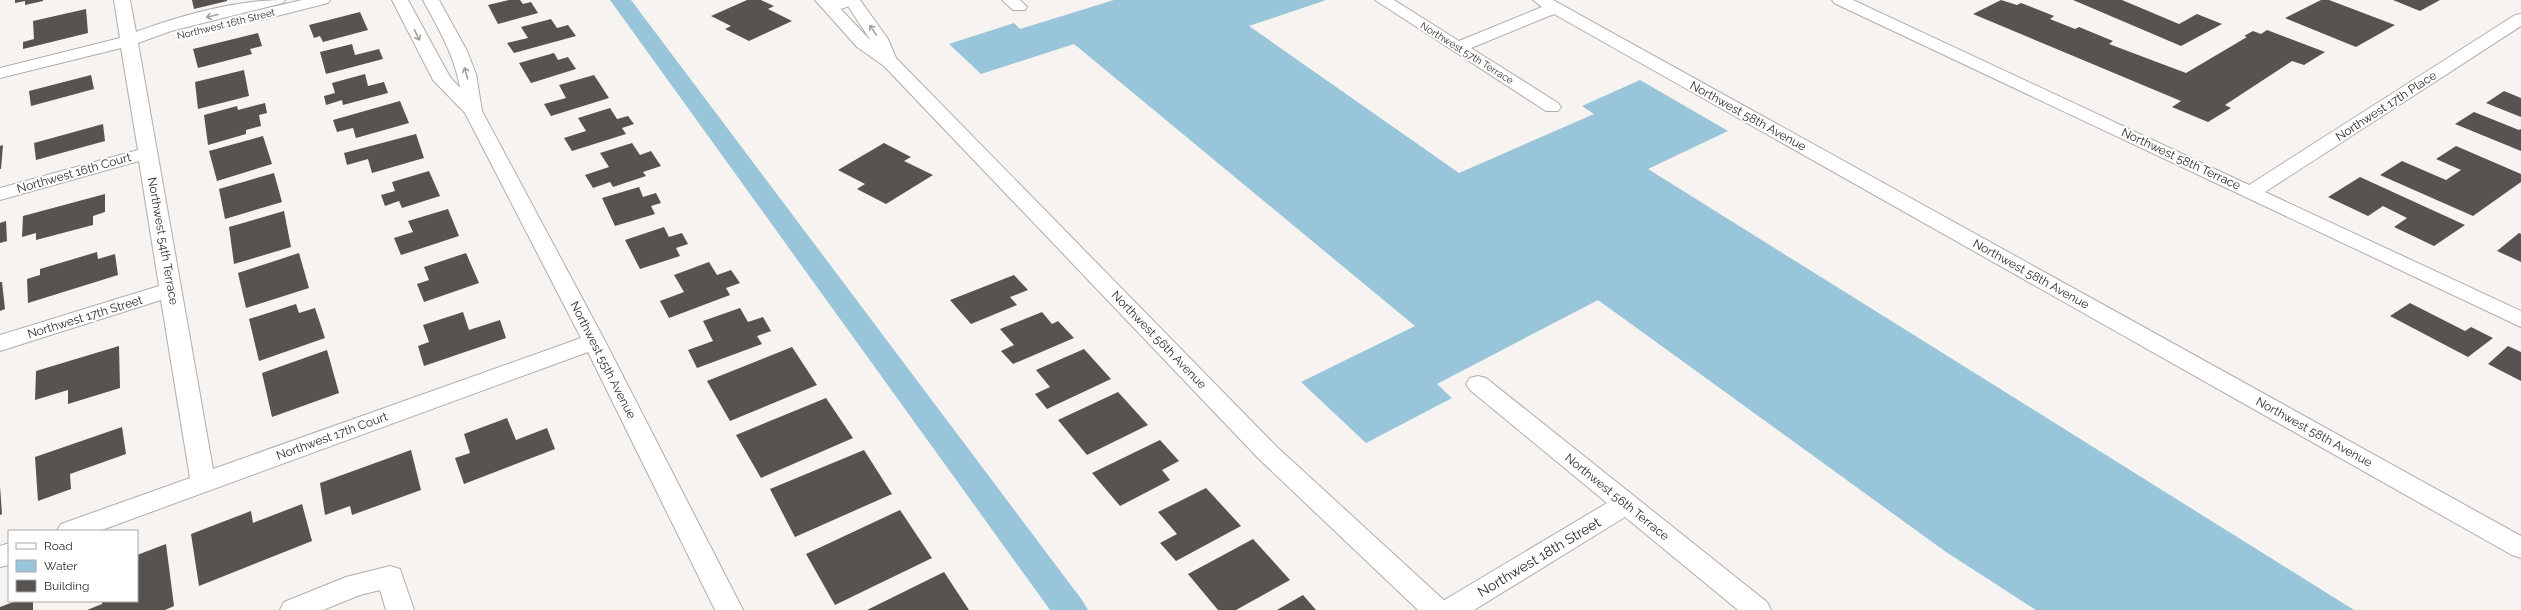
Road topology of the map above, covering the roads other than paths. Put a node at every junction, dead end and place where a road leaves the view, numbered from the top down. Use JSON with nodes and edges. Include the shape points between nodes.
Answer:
{"nodes":[{"id":1,"x":122,"y":0,"type":"edge"},
{"id":2,"x":277,"y":0,"type":"edge"},
{"id":3,"x":322,"y":0,"type":"edge"},
{"id":4,"x":400,"y":0,"type":"edge"},
{"id":5,"x":431,"y":0,"type":"edge"},
{"id":6,"x":850,"y":0,"type":"edge"},
{"id":7,"x":1383,"y":0,"type":"edge"},
{"id":8,"x":1840,"y":0,"type":"edge"},
{"id":9,"x":826,"y":3,"type":"edge"},
{"id":10,"x":1548,"y":4,"type":"edge"},
{"id":11,"x":2521,"y":19,"type":"edge"},
{"id":12,"x":128,"y":41,"type":"junction"},
{"id":13,"x":1458,"y":47,"type":"junction"},
{"id":14,"x":890,"y":62,"type":"junction"},
{"id":15,"x":0,"y":73,"type":"edge"},
{"id":16,"x":1552,"y":106,"type":"dead end"},
{"id":17,"x":473,"y":111,"type":"junction"},
{"id":18,"x":148,"y":153,"type":"junction"},
{"id":19,"x":2251,"y":192,"type":"junction"},
{"id":20,"x":0,"y":194,"type":"edge"},
{"id":21,"x":171,"y":290,"type":"junction"},
{"id":22,"x":2521,"y":320,"type":"edge"},
{"id":23,"x":594,"y":341,"type":"junction"},
{"id":24,"x":0,"y":344,"type":"edge"},
{"id":25,"x":1478,"y":384,"type":"dead end"},
{"id":26,"x":203,"y":483,"type":"junction"},
{"id":27,"x":1626,"y":504,"type":"junction"},
{"id":28,"x":73,"y":530,"type":"edge"},
{"id":29,"x":2521,"y":548,"type":"edge"},
{"id":30,"x":294,"y":610,"type":"edge"},
{"id":31,"x":400,"y":610,"type":"edge"},
{"id":32,"x":729,"y":610,"type":"edge"},
{"id":33,"x":1436,"y":610,"type":"edge"},
{"id":34,"x":1451,"y":610,"type":"edge"},
{"id":35,"x":1757,"y":610,"type":"edge"}],
"edges":[{"from":1,"to":12,"type":"street","name":"Northwest 54th Terrace"},
{"from":2,"to":12,"type":"street","name":"Northwest 16th Street","one_way":true,"via":[[165,27]]},
{"from":3,"to":12,"type":"street","name":"Northwest 16th Street","via":[[165,39]]},
{"from":4,"to":17,"type":"street","name":"Northwest 55th Avenue","one_way":true,"via":[[442,80]]},
{"from":17,"to":5,"type":"street","name":"Northwest 55th Avenue","one_way":true,"via":[[467,74]]},
{"from":6,"to":9,"type":"street"},
{"from":14,"to":6,"type":"street","name":"Northwest 56th Avenue","one_way":true,"via":[[879,40]]},
{"from":7,"to":13,"type":"street","name":"Northwest 57th Terrace"},
{"from":8,"to":19,"type":"street","name":"Northwest 58th Terrace"},
{"from":9,"to":14,"type":"street","name":"Northwest 56th Avenue","via":[[863,43]]},
{"from":10,"to":13,"type":"street"},
{"from":10,"to":29,"type":"street","name":"Northwest 58th Avenue"},
{"from":11,"to":19,"type":"street","name":"Northwest 17th Place"},
{"from":12,"to":15,"type":"street","name":"Northwest 16th Street"},
{"from":12,"to":18,"type":"street","name":"Northwest 54th Terrace"},
{"from":13,"to":16,"type":"street","name":"Northwest 57th Terrace"},
{"from":14,"to":33,"type":"street","name":"Northwest 56th Avenue","via":[[1268,453]]},
{"from":17,"to":23,"type":"street","name":"Northwest 55th Avenue"},
{"from":18,"to":20,"type":"street","name":"Northwest 16th Court"},
{"from":18,"to":21,"type":"street","name":"Northwest 54th Terrace"},
{"from":19,"to":22,"type":"street","name":"Northwest 58th Terrace"},
{"from":21,"to":24,"type":"street","name":"Northwest 17th Street"},
{"from":21,"to":26,"type":"street","name":"Northwest 54th Terrace"},
{"from":23,"to":26,"type":"street","name":"Northwest 17th Court"},
{"from":23,"to":32,"type":"street","name":"Northwest 55th Avenue"},
{"from":25,"to":27,"type":"street","name":"Northwest 56th Terrace"},
{"from":26,"to":28,"type":"street","name":"Northwest 17th Court"},
{"from":27,"to":34,"type":"street","name":"Northwest 18th Street"},
{"from":27,"to":35,"type":"street","name":"Northwest 56th Terrace"},
{"from":30,"to":31,"type":"street","via":[[356,585],[390,577]]}]}
